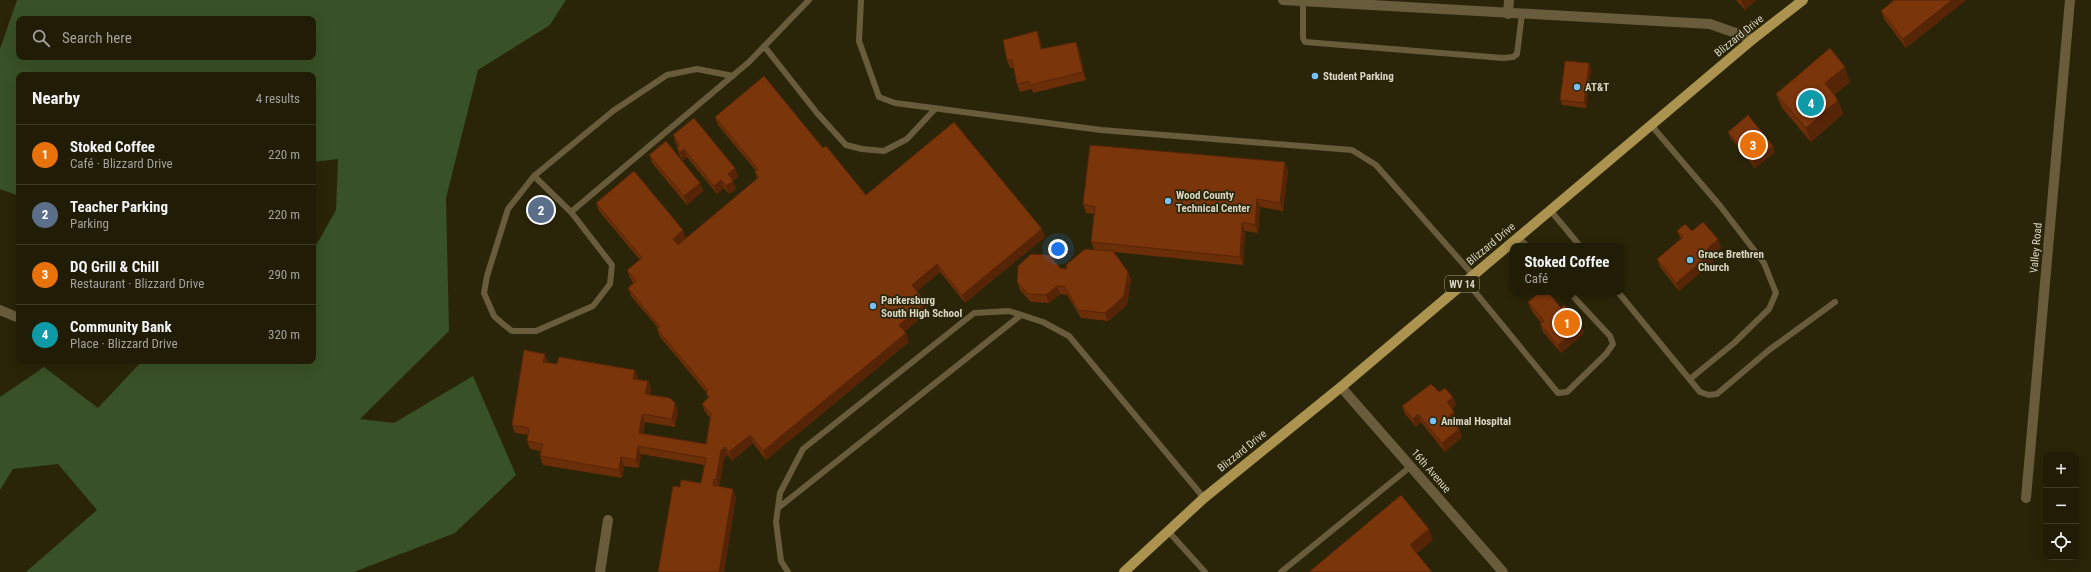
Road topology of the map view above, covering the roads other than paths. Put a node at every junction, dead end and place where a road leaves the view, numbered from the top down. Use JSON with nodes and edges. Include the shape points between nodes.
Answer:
{"nodes":[{"id":1,"x":809,"y":0,"type":"edge"},
{"id":2,"x":861,"y":0,"type":"edge"},
{"id":3,"x":1283,"y":0,"type":"edge"},
{"id":4,"x":1303,"y":0,"type":"edge"},
{"id":5,"x":1509,"y":0,"type":"edge"},
{"id":6,"x":1803,"y":0,"type":"edge"},
{"id":7,"x":2070,"y":0,"type":"edge"},
{"id":8,"x":1508,"y":14,"type":"junction"},
{"id":9,"x":1522,"y":14,"type":"junction"},
{"id":10,"x":1753,"y":39,"type":"junction"},
{"id":11,"x":764,"y":46,"type":"junction"},
{"id":12,"x":733,"y":76,"type":"junction"},
{"id":13,"x":935,"y":109,"type":"junction"},
{"id":14,"x":1651,"y":125,"type":"junction"},
{"id":15,"x":534,"y":176,"type":"junction"},
{"id":16,"x":1550,"y":210,"type":"junction"},
{"id":17,"x":571,"y":212,"type":"junction"},
{"id":18,"x":1518,"y":237,"type":"junction"},
{"id":19,"x":1511,"y":243,"type":"edge"},
{"id":20,"x":1523,"y":243,"type":"edge"},
{"id":21,"x":1578,"y":243,"type":"edge"},
{"id":22,"x":1510,"y":244,"type":"edge"},
{"id":23,"x":1470,"y":278,"type":"junction"},
{"id":24,"x":1572,"y":295,"type":"edge"},
{"id":25,"x":1620,"y":295,"type":"edge"},
{"id":26,"x":1835,"y":302,"type":"dead end"},
{"id":27,"x":0,"y":310,"type":"edge"},
{"id":28,"x":1021,"y":315,"type":"junction"},
{"id":29,"x":16,"y":317,"type":"edge"},
{"id":30,"x":1690,"y":379,"type":"junction"},
{"id":31,"x":1341,"y":387,"type":"junction"},
{"id":32,"x":1410,"y":467,"type":"junction"},
{"id":33,"x":1204,"y":498,"type":"junction"},
{"id":34,"x":2026,"y":498,"type":"dead end"},
{"id":35,"x":778,"y":508,"type":"junction"},
{"id":36,"x":608,"y":520,"type":"dead end"},
{"id":37,"x":1168,"y":531,"type":"junction"},
{"id":38,"x":1127,"y":571,"type":"edge"},
{"id":39,"x":600,"y":572,"type":"edge"},
{"id":40,"x":788,"y":572,"type":"edge"},
{"id":41,"x":1205,"y":572,"type":"edge"},
{"id":42,"x":1281,"y":572,"type":"edge"},
{"id":43,"x":1502,"y":572,"type":"edge"}],
"edges":[{"from":1,"to":11,"type":"lane"},
{"from":2,"to":13,"type":"lane","via":[[859,41],[879,97],[895,103]]},
{"from":3,"to":4,"type":"street"},
{"from":4,"to":8,"type":"street"},
{"from":4,"to":9,"type":"lane","via":[[1305,42],[1513,57],[1517,54]]},
{"from":5,"to":8,"type":"street"},
{"from":6,"to":10,"type":"main road","name":"Blizzard Drive","number":"WV 14"},
{"from":7,"to":34,"type":"street","name":"Valley Road"},
{"from":8,"to":9,"type":"street"},
{"from":9,"to":10,"type":"street","via":[[1710,24]]},
{"from":10,"to":14,"type":"main road","name":"Blizzard Drive","number":"WV 14"},
{"from":11,"to":12,"type":"lane"},
{"from":11,"to":13,"type":"lane","via":[[846,145],[862,150],[884,151],[907,139]]},
{"from":12,"to":15,"type":"lane","via":[[697,69],[667,75],[613,111]]},
{"from":12,"to":17,"type":"lane"},
{"from":13,"to":23,"type":"lane","via":[[1101,130],[1352,150],[1376,165]]},
{"from":14,"to":16,"type":"main road","name":"Blizzard Drive","number":"WV 14"},
{"from":14,"to":30,"type":"lane","via":[[1721,207],[1764,263],[1776,293],[1769,309],[1734,343]]},
{"from":15,"to":17,"type":"lane"},
{"from":15,"to":17,"type":"lane","via":[[508,209],[484,293],[494,316],[512,331],[536,331],[593,306],[610,284],[612,265]]},
{"from":16,"to":18,"type":"main road","name":"Blizzard Drive","number":"WV 14"},
{"from":16,"to":21,"type":"lane"},
{"from":18,"to":19,"type":"main road","name":"Blizzard Drive","number":"WV 14"},
{"from":18,"to":20,"type":"lane"},
{"from":22,"to":23,"type":"main road","name":"Blizzard Drive","number":"WV 14"},
{"from":23,"to":24,"type":"lane","via":[[1558,393],[1567,392],[1613,344],[1610,336]]},
{"from":23,"to":31,"type":"main road","name":"Blizzard Drive","number":"WV 14"},
{"from":25,"to":30,"type":"lane"},
{"from":26,"to":30,"type":"lane","via":[[1769,350],[1717,394],[1700,392]]},
{"from":27,"to":29,"type":"street"},
{"from":28,"to":33,"type":"lane","via":[[1043,322],[1069,336]]},
{"from":28,"to":35,"type":"lane"},
{"from":28,"to":35,"type":"lane","via":[[1009,311],[974,313],[803,449],[780,493]]},
{"from":31,"to":32,"type":"street","name":"16th Avenue"},
{"from":31,"to":33,"type":"main road","name":"Blizzard Drive","number":"WV 14"},
{"from":32,"to":42,"type":"lane"},
{"from":32,"to":43,"type":"street","name":"16th Avenue"},
{"from":33,"to":37,"type":"main road","name":"Blizzard Drive","number":"WV 14"},
{"from":35,"to":40,"type":"lane","via":[[776,522],[780,561]]},
{"from":36,"to":39,"type":"street"},
{"from":37,"to":38,"type":"main road","name":"Blizzard Drive","number":"WV 14"},
{"from":37,"to":41,"type":"lane"}]}
